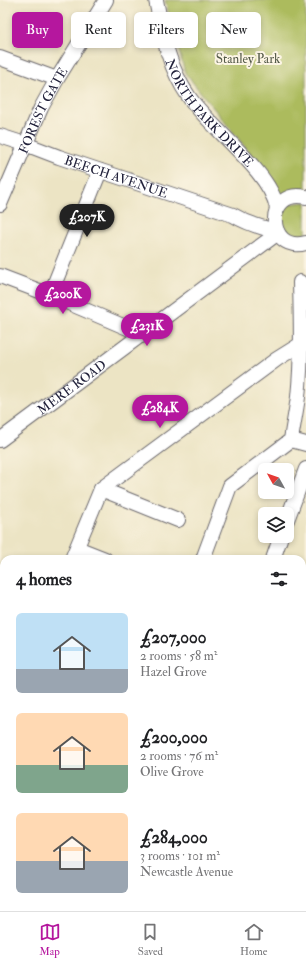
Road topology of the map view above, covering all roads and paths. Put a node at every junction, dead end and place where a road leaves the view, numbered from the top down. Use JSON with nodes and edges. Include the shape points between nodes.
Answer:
{"nodes":[{"id":1,"x":106,"y":0,"type":"edge"},
{"id":2,"x":156,"y":0,"type":"edge"},
{"id":3,"x":0,"y":58,"type":"edge"},
{"id":4,"x":57,"y":79,"type":"junction"},
{"id":5,"x":0,"y":136,"type":"edge"},
{"id":6,"x":25,"y":144,"type":"junction"},
{"id":7,"x":100,"y":171,"type":"junction"},
{"id":8,"x":260,"y":174,"type":"junction"},
{"id":9,"x":299,"y":197,"type":"edge"},
{"id":10,"x":0,"y":204,"type":"edge"},
{"id":11,"x":276,"y":211,"type":"junction"},
{"id":12,"x":233,"y":215,"type":"junction"},
{"id":13,"x":277,"y":232,"type":"junction"},
{"id":14,"x":306,"y":243,"type":"edge"},
{"id":15,"x":0,"y":276,"type":"edge"},
{"id":16,"x":300,"y":282,"type":"dead end"},
{"id":17,"x":50,"y":295,"type":"junction"},
{"id":18,"x":140,"y":336,"type":"junction"},
{"id":19,"x":304,"y":345,"type":"edge"},
{"id":20,"x":0,"y":440,"type":"edge"},
{"id":21,"x":291,"y":440,"type":"junction"},
{"id":22,"x":306,"y":444,"type":"edge"},
{"id":23,"x":306,"y":469,"type":"edge"},
{"id":24,"x":101,"y":489,"type":"junction"},
{"id":25,"x":292,"y":507,"type":"edge"},
{"id":26,"x":178,"y":520,"type":"dead end"},
{"id":27,"x":279,"y":543,"type":"edge"},
{"id":28,"x":74,"y":553,"type":"edge"},
{"id":29,"x":84,"y":555,"type":"edge"},
{"id":30,"x":205,"y":555,"type":"edge"},
{"id":31,"x":274,"y":555,"type":"edge"}],
"edges":[{"from":1,"to":4,"type":"street","name":"FOREST GATE"},
{"from":2,"to":8,"type":"street","name":"NORTH PARK DRIVE","via":[[167,50],[179,82],[190,99]]},
{"from":3,"to":4,"type":"street"},
{"from":4,"to":6,"type":"street","name":"FOREST GATE"},
{"from":5,"to":6,"type":"street","name":"BEECH AVENUE"},
{"from":6,"to":7,"type":"street","name":"BEECH AVENUE"},
{"from":6,"to":10,"type":"street","name":"FOREST GATE"},
{"from":7,"to":12,"type":"street","name":"BEECH AVENUE"},
{"from":7,"to":17,"type":"street"},
{"from":8,"to":9,"type":"street","name":"NORTH PARK DRIVE","via":[[284,193]]},
{"from":8,"to":11,"type":"street","name":"NORTH PARK DRIVE","via":[[274,195]]},
{"from":9,"to":11,"type":"street","via":[[284,201]]},
{"from":11,"to":12,"type":"street","name":"BEECH AVENUE","via":[[260,218]]},
{"from":11,"to":13,"type":"street","name":"NORTH PARK DRIVE","via":[[274,222]]},
{"from":12,"to":13,"type":"street","name":"BEECH AVENUE","via":[[246,223]]},
{"from":13,"to":14,"type":"street","via":[[290,243]]},
{"from":13,"to":18,"type":"street","name":"MERE ROAD"},
{"from":15,"to":17,"type":"street"},
{"from":16,"to":19,"type":"street"},
{"from":17,"to":18,"type":"street","via":[[138,332]]},
{"from":18,"to":20,"type":"street","name":"MERE ROAD"},
{"from":19,"to":21,"type":"street"},
{"from":19,"to":24,"type":"street","via":[[274,362]]},
{"from":21,"to":22,"type":"street"},
{"from":21,"to":30,"type":"street","via":[[230,486]]},
{"from":23,"to":25,"type":"street"},
{"from":24,"to":26,"type":"street"},
{"from":24,"to":28,"type":"street"},
{"from":27,"to":31,"type":"street"},
{"from":28,"to":29,"type":"street"}]}
